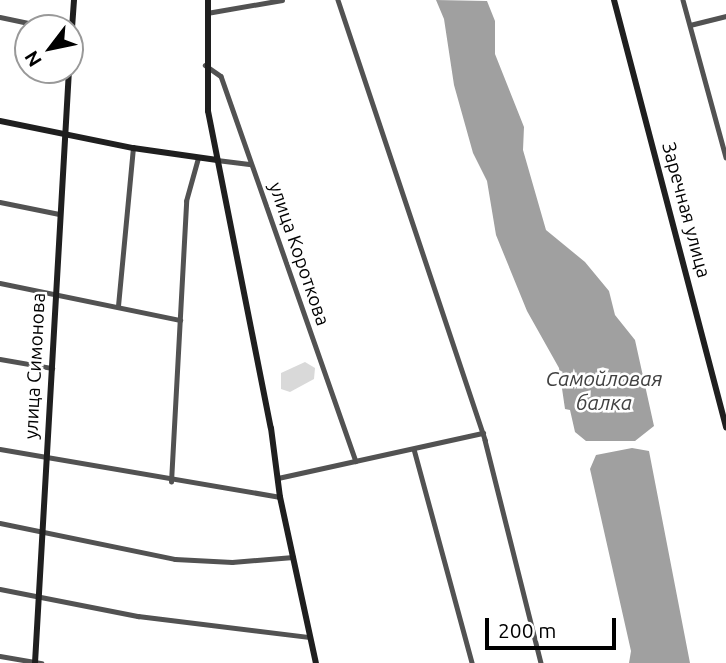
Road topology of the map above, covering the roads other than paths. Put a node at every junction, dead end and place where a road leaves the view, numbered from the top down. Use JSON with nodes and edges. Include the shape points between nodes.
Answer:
{"nodes":[{"id":1,"x":208,"y":0,"type":"edge"},
{"id":2,"x":282,"y":0,"type":"edge"},
{"id":3,"x":338,"y":0,"type":"edge"},
{"id":4,"x":614,"y":0,"type":"edge"},
{"id":5,"x":683,"y":0,"type":"edge"},
{"id":6,"x":267,"y":1,"type":"edge"},
{"id":7,"x":207,"y":13,"type":"junction"},
{"id":8,"x":726,"y":16,"type":"edge"},
{"id":9,"x":690,"y":25,"type":"junction"},
{"id":10,"x":205,"y":65,"type":"junction"},
{"id":11,"x":68,"y":84,"type":"edge"},
{"id":12,"x":0,"y":121,"type":"edge"},
{"id":13,"x":66,"y":135,"type":"junction"},
{"id":14,"x":723,"y":137,"type":"edge"},
{"id":15,"x":132,"y":148,"type":"junction"},
{"id":16,"x":726,"y":157,"type":"edge"},
{"id":17,"x":198,"y":158,"type":"junction"},
{"id":18,"x":217,"y":160,"type":"junction"},
{"id":19,"x":251,"y":164,"type":"junction"},
{"id":20,"x":0,"y":202,"type":"edge"},
{"id":21,"x":59,"y":214,"type":"junction"},
{"id":22,"x":0,"y":283,"type":"edge"},
{"id":23,"x":55,"y":294,"type":"junction"},
{"id":24,"x":118,"y":306,"type":"junction"},
{"id":25,"x":180,"y":320,"type":"junction"},
{"id":26,"x":0,"y":359,"type":"edge"},
{"id":27,"x":52,"y":368,"type":"junction"},
{"id":28,"x":726,"y":428,"type":"edge"},
{"id":29,"x":483,"y":433,"type":"junction"},
{"id":30,"x":0,"y":449,"type":"edge"},
{"id":31,"x":414,"y":449,"type":"junction"},
{"id":32,"x":46,"y":459,"type":"junction"},
{"id":33,"x":356,"y":461,"type":"junction"},
{"id":34,"x":278,"y":478,"type":"junction"},
{"id":35,"x":171,"y":482,"type":"junction"},
{"id":36,"x":280,"y":497,"type":"junction"},
{"id":37,"x":0,"y":523,"type":"edge"},
{"id":38,"x":40,"y":531,"type":"junction"},
{"id":39,"x":293,"y":557,"type":"junction"},
{"id":40,"x":0,"y":589,"type":"edge"},
{"id":41,"x":37,"y":597,"type":"junction"},
{"id":42,"x":311,"y":637,"type":"junction"},
{"id":43,"x":0,"y":656,"type":"edge"},
{"id":44,"x":37,"y":663,"type":"edge"},
{"id":45,"x":316,"y":663,"type":"edge"},
{"id":46,"x":472,"y":663,"type":"edge"},
{"id":47,"x":541,"y":663,"type":"edge"}],
"edges":[{"from":1,"to":7,"type":"street"},
{"from":2,"to":6,"type":"street"},
{"from":3,"to":29,"type":"street"},
{"from":4,"to":28,"type":"street","name":"Заречная улица"},
{"from":5,"to":9,"type":"street"},
{"from":6,"to":7,"type":"street"},
{"from":7,"to":10,"type":"street"},
{"from":8,"to":9,"type":"street"},
{"from":9,"to":14,"type":"street"},
{"from":10,"to":18,"type":"street"},
{"from":10,"to":19,"type":"street","name":"улица Короткова","via":[[221,76]]},
{"from":11,"to":13,"type":"street","name":"улица Симонова"},
{"from":12,"to":13,"type":"street"},
{"from":13,"to":15,"type":"street"},
{"from":13,"to":21,"type":"street","name":"улица Симонова"},
{"from":14,"to":16,"type":"street"},
{"from":15,"to":17,"type":"street"},
{"from":15,"to":24,"type":"street"},
{"from":17,"to":18,"type":"street"},
{"from":17,"to":25,"type":"street","via":[[186,201]]},
{"from":18,"to":19,"type":"street"},
{"from":18,"to":34,"type":"street"},
{"from":19,"to":33,"type":"street","name":"улица Короткова"},
{"from":20,"to":21,"type":"street"},
{"from":21,"to":23,"type":"street","name":"улица Симонова"},
{"from":22,"to":23,"type":"street"},
{"from":23,"to":24,"type":"street"},
{"from":23,"to":27,"type":"street","name":"улица Симонова"},
{"from":24,"to":25,"type":"street"},
{"from":25,"to":35,"type":"street"},
{"from":26,"to":27,"type":"street"},
{"from":27,"to":32,"type":"street","name":"улица Симонова"},
{"from":29,"to":31,"type":"street"},
{"from":29,"to":47,"type":"street"},
{"from":30,"to":32,"type":"street"},
{"from":31,"to":33,"type":"street"},
{"from":31,"to":46,"type":"street"},
{"from":32,"to":35,"type":"street"},
{"from":32,"to":38,"type":"street","name":"улица Симонова"},
{"from":33,"to":34,"type":"street"},
{"from":34,"to":36,"type":"street"},
{"from":35,"to":36,"type":"street"},
{"from":36,"to":39,"type":"street"},
{"from":37,"to":38,"type":"street"},
{"from":38,"to":39,"type":"street","via":[[175,559],[232,562]]},
{"from":38,"to":41,"type":"street","name":"улица Симонова"},
{"from":39,"to":42,"type":"street"},
{"from":40,"to":41,"type":"street"},
{"from":41,"to":42,"type":"street","via":[[138,616]]},
{"from":41,"to":44,"type":"street","name":"улица Симонова"},
{"from":42,"to":45,"type":"street"},
{"from":43,"to":44,"type":"street"}]}
